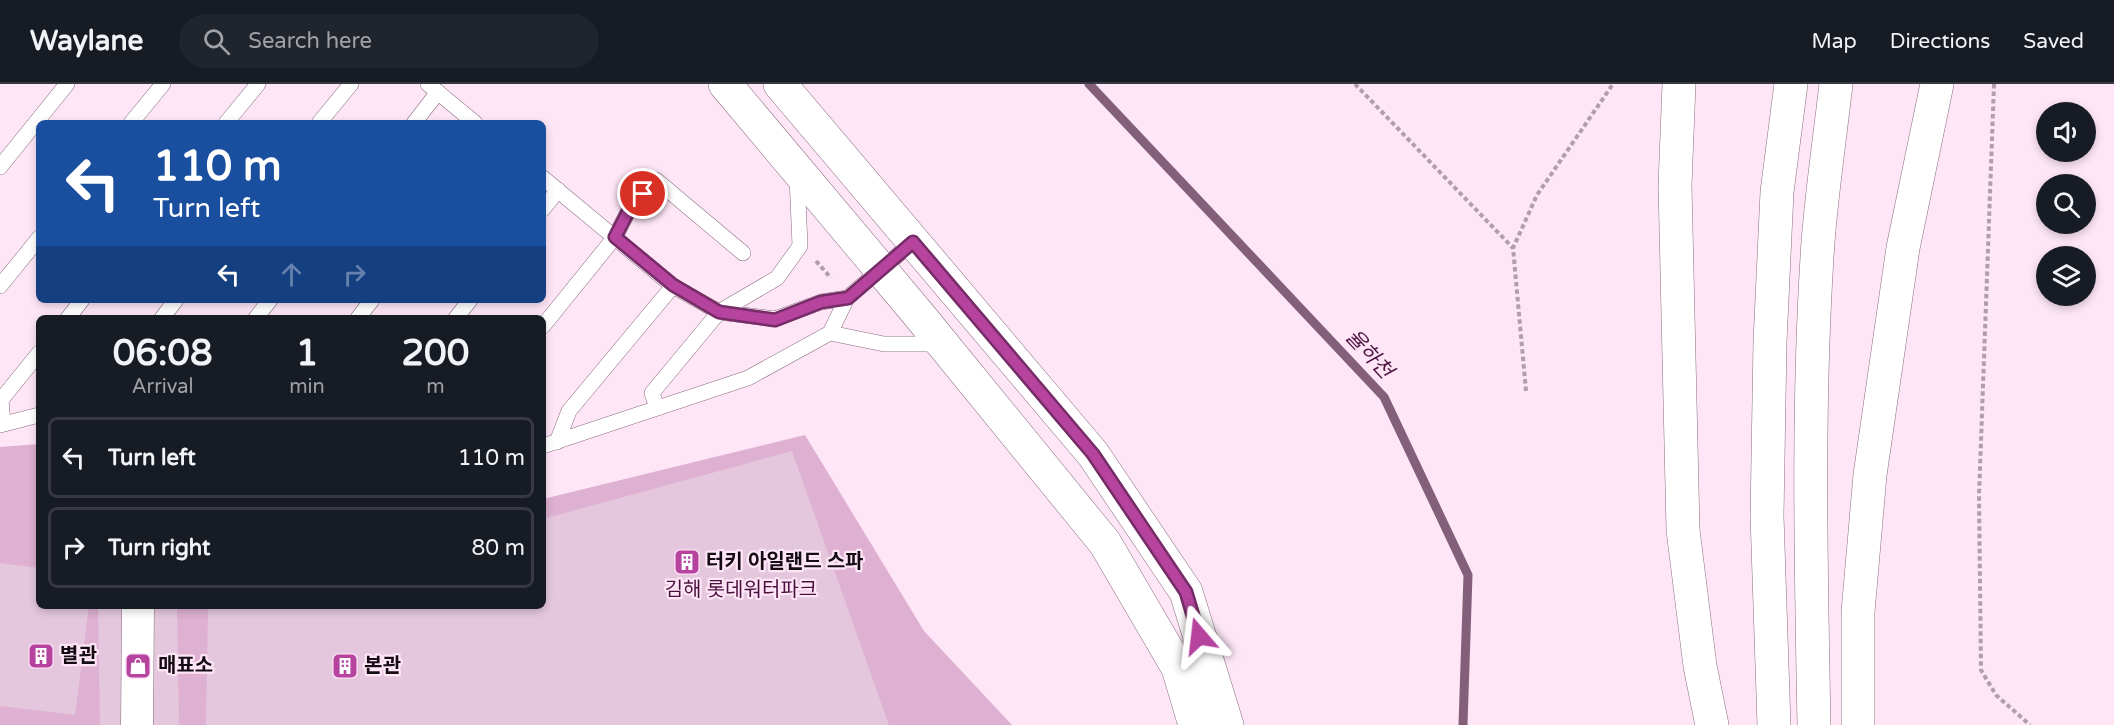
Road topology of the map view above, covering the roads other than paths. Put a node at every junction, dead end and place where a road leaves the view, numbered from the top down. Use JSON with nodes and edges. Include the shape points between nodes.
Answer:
{"nodes":[{"id":1,"x":67,"y":84,"type":"edge"},
{"id":2,"x":163,"y":84,"type":"edge"},
{"id":3,"x":258,"y":84,"type":"edge"},
{"id":4,"x":351,"y":84,"type":"edge"},
{"id":5,"x":724,"y":84,"type":"edge"},
{"id":6,"x":780,"y":84,"type":"edge"},
{"id":7,"x":1679,"y":84,"type":"edge"},
{"id":8,"x":1791,"y":84,"type":"edge"},
{"id":9,"x":1836,"y":84,"type":"edge"},
{"id":10,"x":1937,"y":84,"type":"edge"},
{"id":11,"x":433,"y":88,"type":"edge"},
{"id":12,"x":38,"y":120,"type":"edge"},
{"id":13,"x":134,"y":120,"type":"edge"},
{"id":14,"x":228,"y":120,"type":"edge"},
{"id":15,"x":321,"y":120,"type":"edge"},
{"id":16,"x":416,"y":120,"type":"edge"},
{"id":17,"x":471,"y":120,"type":"edge"},
{"id":18,"x":36,"y":122,"type":"edge"},
{"id":19,"x":0,"y":167,"type":"edge"},
{"id":20,"x":797,"y":171,"type":"junction"},
{"id":21,"x":546,"y":180,"type":"edge"},
{"id":22,"x":558,"y":190,"type":"junction"},
{"id":23,"x":546,"y":205,"type":"edge"},
{"id":24,"x":615,"y":237,"type":"junction"},
{"id":25,"x":36,"y":242,"type":"edge"},
{"id":26,"x":913,"y":242,"type":"junction"},
{"id":27,"x":744,"y":253,"type":"dead end"},
{"id":28,"x":881,"y":270,"type":"junction"},
{"id":29,"x":673,"y":285,"type":"junction"},
{"id":30,"x":0,"y":286,"type":"edge"},
{"id":31,"x":848,"y":298,"type":"junction"},
{"id":32,"x":80,"y":303,"type":"edge"},
{"id":33,"x":174,"y":303,"type":"edge"},
{"id":34,"x":268,"y":303,"type":"edge"},
{"id":35,"x":370,"y":303,"type":"edge"},
{"id":36,"x":468,"y":303,"type":"edge"},
{"id":37,"x":719,"y":312,"type":"junction"},
{"id":38,"x":70,"y":315,"type":"edge"},
{"id":39,"x":164,"y":315,"type":"edge"},
{"id":40,"x":258,"y":315,"type":"edge"},
{"id":41,"x":360,"y":315,"type":"edge"},
{"id":42,"x":458,"y":315,"type":"edge"},
{"id":43,"x":546,"y":322,"type":"edge"},
{"id":44,"x":830,"y":333,"type":"junction"},
{"id":45,"x":942,"y":344,"type":"junction"},
{"id":46,"x":36,"y":357,"type":"edge"},
{"id":47,"x":657,"y":408,"type":"junction"},
{"id":48,"x":36,"y":416,"type":"edge"},
{"id":49,"x":1,"y":424,"type":"edge"},
{"id":50,"x":550,"y":444,"type":"edge"},
{"id":51,"x":138,"y":609,"type":"edge"},
{"id":52,"x":137,"y":725,"type":"edge"},
{"id":53,"x":1195,"y":725,"type":"edge"},
{"id":54,"x":1227,"y":725,"type":"edge"},
{"id":55,"x":1712,"y":725,"type":"edge"},
{"id":56,"x":1774,"y":725,"type":"edge"},
{"id":57,"x":1814,"y":725,"type":"edge"},
{"id":58,"x":1858,"y":725,"type":"edge"}],
"edges":[{"from":1,"to":12,"type":"lane"},
{"from":2,"to":13,"type":"lane"},
{"from":3,"to":14,"type":"lane"},
{"from":4,"to":15,"type":"lane"},
{"from":5,"to":20,"type":"main road"},
{"from":6,"to":26,"type":"main road"},
{"from":7,"to":55,"type":"main road","via":[[1675,185],[1683,530],[1700,666]]},
{"from":8,"to":56,"type":"main road","via":[[1778,192],[1770,342],[1767,516]]},
{"from":9,"to":57,"type":"main road","via":[[1818,241],[1811,401]]},
{"from":10,"to":58,"type":"main road","via":[[1903,248],[1870,475],[1858,612]]},
{"from":11,"to":16,"type":"lane"},
{"from":11,"to":17,"type":"lane"},
{"from":18,"to":19,"type":"lane"},
{"from":20,"to":28,"type":"main road"},
{"from":20,"to":37,"type":"lane","via":[[800,246],[777,279]]},
{"from":21,"to":22,"type":"lane"},
{"from":22,"to":23,"type":"lane"},
{"from":22,"to":24,"type":"lane"},
{"from":24,"to":27,"type":"lane","via":[[630,208],[656,180]]},
{"from":24,"to":29,"type":"lane"},
{"from":24,"to":43,"type":"lane"},
{"from":25,"to":30,"type":"lane"},
{"from":26,"to":28,"type":"lane"},
{"from":26,"to":54,"type":"main road","via":[[1093,454],[1186,592]]},
{"from":28,"to":31,"type":"lane"},
{"from":28,"to":45,"type":"main road"},
{"from":29,"to":37,"type":"lane"},
{"from":29,"to":50,"type":"lane","via":[[569,411]]},
{"from":31,"to":37,"type":"lane","via":[[821,302],[775,320]]},
{"from":31,"to":44,"type":"lane"},
{"from":32,"to":38,"type":"lane"},
{"from":33,"to":39,"type":"lane"},
{"from":34,"to":40,"type":"lane"},
{"from":35,"to":41,"type":"lane"},
{"from":36,"to":42,"type":"lane"},
{"from":37,"to":47,"type":"lane","via":[[652,393]]},
{"from":44,"to":45,"type":"lane","via":[[884,344]]},
{"from":44,"to":47,"type":"lane","via":[[748,378]]},
{"from":45,"to":53,"type":"main road","via":[[1105,543],[1178,668]]},
{"from":46,"to":49,"type":"lane","via":[[1,400]]},
{"from":47,"to":50,"type":"lane"},
{"from":48,"to":49,"type":"lane"},
{"from":51,"to":52,"type":"street"}]}
